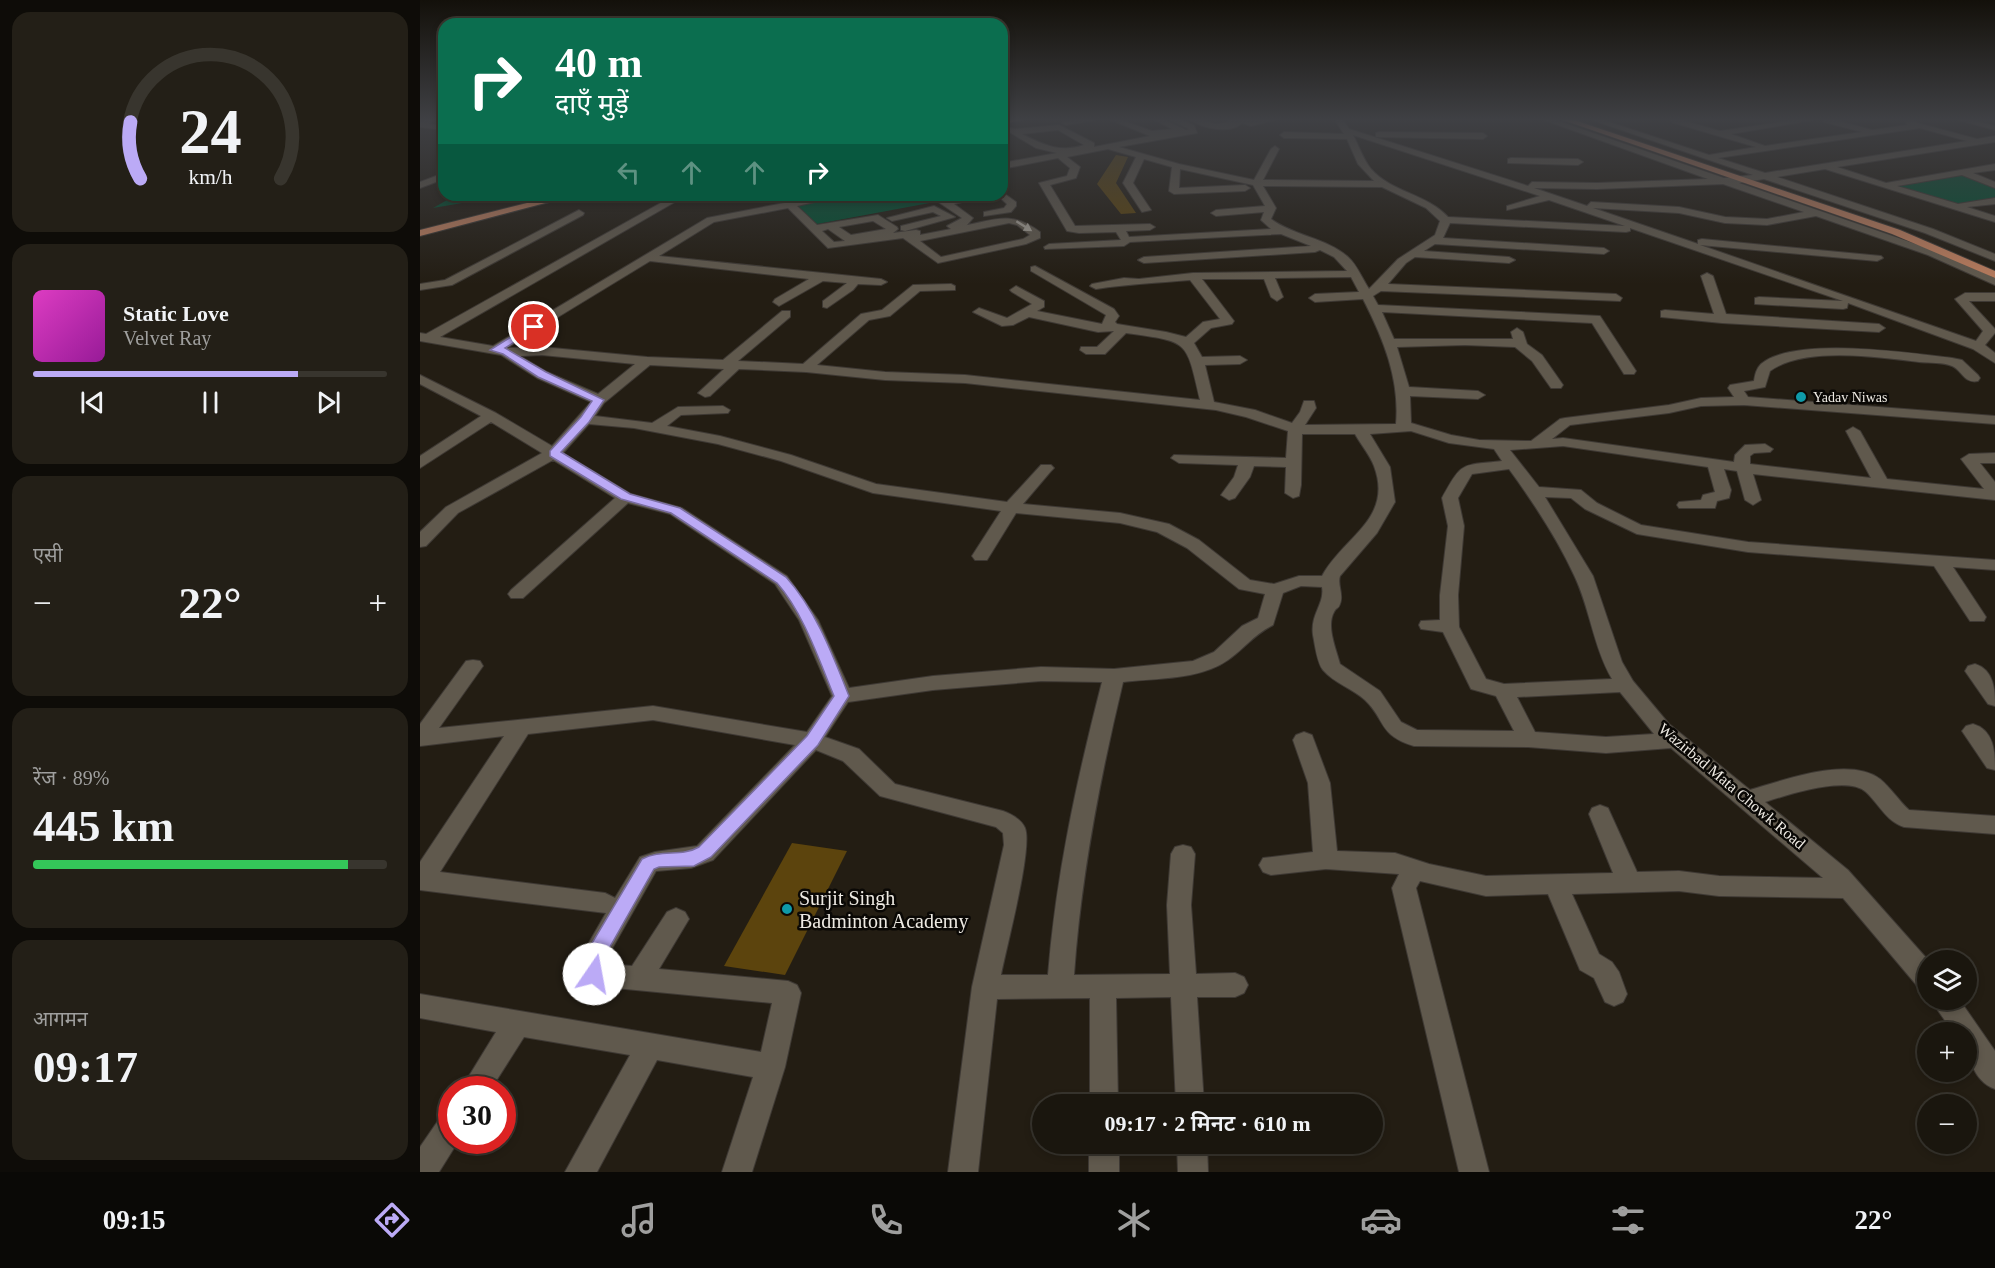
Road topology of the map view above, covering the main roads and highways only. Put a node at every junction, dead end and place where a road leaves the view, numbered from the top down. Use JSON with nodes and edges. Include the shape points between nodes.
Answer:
{"nodes":[{"id":1,"x":1727,"y":175,"type":"edge"},
{"id":2,"x":1744,"y":175,"type":"edge"},
{"id":3,"x":518,"y":201,"type":"edge"},
{"id":4,"x":547,"y":201,"type":"edge"},
{"id":5,"x":420,"y":225,"type":"edge"},
{"id":6,"x":420,"y":233,"type":"edge"},
{"id":7,"x":1995,"y":267,"type":"edge"},
{"id":8,"x":1995,"y":275,"type":"edge"}],
"edges":[{"from":1,"to":8,"type":"main road","via":[[1905,236]]},
{"from":2,"to":7,"type":"main road","via":[[1916,234]]},
{"from":3,"to":5,"type":"main road"},
{"from":4,"to":6,"type":"main road"}]}
